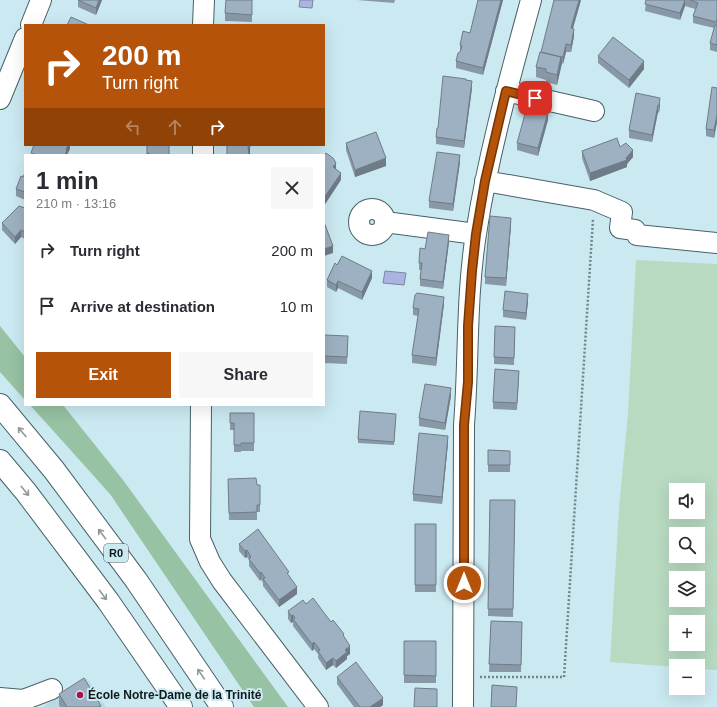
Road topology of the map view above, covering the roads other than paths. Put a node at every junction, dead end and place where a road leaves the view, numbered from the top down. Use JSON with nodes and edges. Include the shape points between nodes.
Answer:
{"nodes":[{"id":1,"x":41,"y":0,"type":"edge"},
{"id":2,"x":204,"y":0,"type":"edge"},
{"id":3,"x":531,"y":0,"type":"edge"},
{"id":4,"x":31,"y":24,"type":"edge"},
{"id":5,"x":203,"y":24,"type":"edge"},
{"id":6,"x":24,"y":40,"type":"edge"},
{"id":7,"x":506,"y":91,"type":"junction"},
{"id":8,"x":0,"y":99,"type":"edge"},
{"id":9,"x":594,"y":111,"type":"dead end"},
{"id":10,"x":485,"y":181,"type":"junction"},
{"id":11,"x":385,"y":222,"type":"dead end"},
{"id":12,"x":476,"y":234,"type":"junction"},
{"id":13,"x":717,"y":243,"type":"edge"},
{"id":14,"x":0,"y":405,"type":"edge"},
{"id":15,"x":201,"y":406,"type":"edge"},
{"id":16,"x":0,"y":461,"type":"edge"},
{"id":17,"x":52,"y":689,"type":"dead end"},
{"id":18,"x":0,"y":698,"type":"edge"},
{"id":19,"x":181,"y":707,"type":"edge"},
{"id":20,"x":222,"y":707,"type":"edge"},
{"id":21,"x":318,"y":707,"type":"edge"},
{"id":22,"x":463,"y":707,"type":"edge"}],
"edges":[{"from":1,"to":4,"type":"street"},
{"from":2,"to":5,"type":"street"},
{"from":3,"to":7,"type":"street"},
{"from":6,"to":8,"type":"street"},
{"from":7,"to":9,"type":"street"},
{"from":7,"to":10,"type":"street"},
{"from":10,"to":12,"type":"street"},
{"from":10,"to":13,"type":"street","via":[[594,200],[622,212],[620,228],[635,230],[637,235]]},
{"from":11,"to":12,"type":"street"},
{"from":12,"to":22,"type":"street","via":[[469,311],[468,382],[464,425]]},
{"from":20,"to":14,"type":"highway","number":"R0","one_way":true,"via":[[136,580],[54,470]]},
{"from":15,"to":21,"type":"street","via":[[200,539],[222,581]]},
{"from":16,"to":19,"type":"highway","one_way":true,"via":[[108,601]]},
{"from":17,"to":18,"type":"street","via":[[23,700]]}]}
